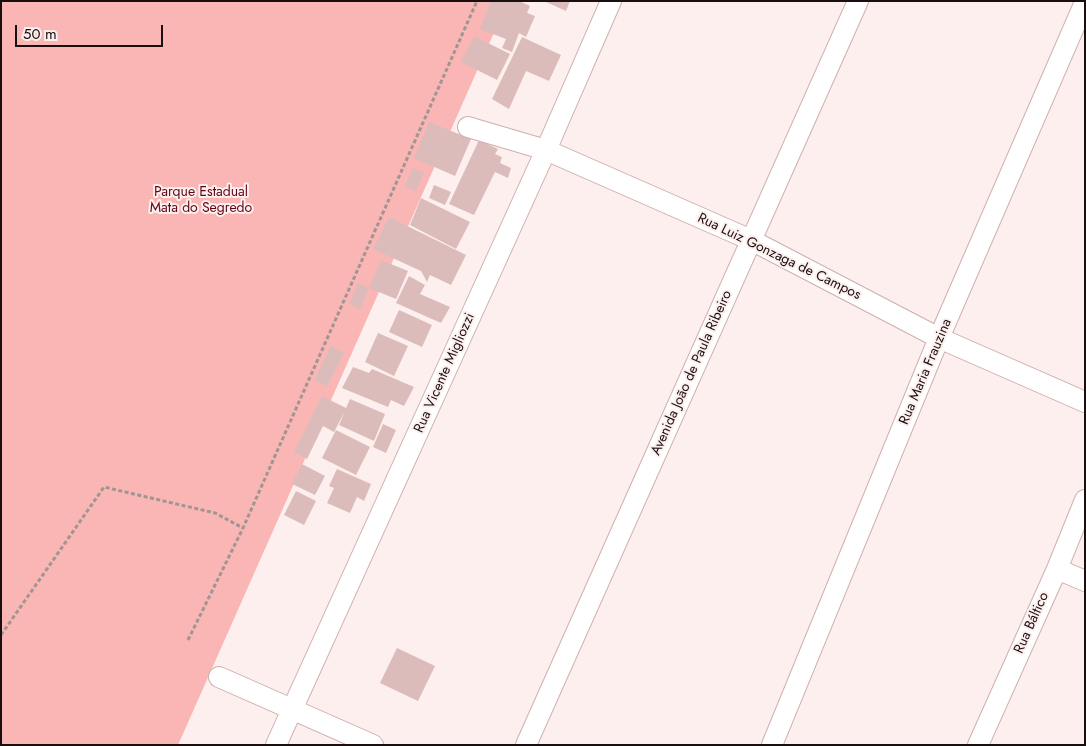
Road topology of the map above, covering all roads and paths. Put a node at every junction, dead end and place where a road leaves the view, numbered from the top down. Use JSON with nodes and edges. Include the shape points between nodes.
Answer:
{"nodes":[{"id":1,"x":477,"y":1,"type":"edge"},
{"id":2,"x":612,"y":1,"type":"edge"},
{"id":3,"x":858,"y":1,"type":"edge"},
{"id":4,"x":1085,"y":2,"type":"edge"},
{"id":5,"x":468,"y":127,"type":"dead end"},
{"id":6,"x":546,"y":150,"type":"junction"},
{"id":7,"x":751,"y":240,"type":"junction"},
{"id":8,"x":939,"y":338,"type":"junction"},
{"id":9,"x":1085,"y":402,"type":"edge"},
{"id":10,"x":1085,"y":500,"type":"edge"},
{"id":11,"x":243,"y":528,"type":"junction"},
{"id":12,"x":1056,"y":568,"type":"junction"},
{"id":13,"x":1085,"y":581,"type":"edge"},
{"id":14,"x":1,"y":635,"type":"edge"},
{"id":15,"x":188,"y":640,"type":"dead end"},
{"id":16,"x":219,"y":677,"type":"dead end"},
{"id":17,"x":293,"y":710,"type":"junction"},
{"id":18,"x":276,"y":745,"type":"edge"},
{"id":19,"x":373,"y":745,"type":"edge"},
{"id":20,"x":526,"y":745,"type":"edge"},
{"id":21,"x":772,"y":745,"type":"edge"},
{"id":22,"x":978,"y":745,"type":"edge"}],
"edges":[{"from":1,"to":11,"type":"path"},
{"from":2,"to":6,"type":"street","name":"Rua Vicente Migliozzi"},
{"from":3,"to":7,"type":"street","name":"Avenida João de Paula Ribeiro"},
{"from":4,"to":8,"type":"street","name":"Rua Maria Frauzina"},
{"from":5,"to":6,"type":"street","name":"Rua Luiz Gonzaga de Campos"},
{"from":6,"to":7,"type":"street","name":"Rua Luiz Gonzaga de Campos"},
{"from":6,"to":17,"type":"street","name":"Rua Vicente Migliozzi"},
{"from":7,"to":8,"type":"street","name":"Rua Luiz Gonzaga de Campos"},
{"from":7,"to":20,"type":"street","name":"Avenida João de Paula Ribeiro"},
{"from":8,"to":9,"type":"street","name":"Rua Luiz Gonzaga de Campos"},
{"from":8,"to":21,"type":"street","name":"Rua Maria Frauzina"},
{"from":10,"to":12,"type":"street","name":"Rua Báltico"},
{"from":11,"to":14,"type":"path","via":[[215,513],[104,487]]},
{"from":11,"to":15,"type":"path"},
{"from":12,"to":13,"type":"street"},
{"from":12,"to":22,"type":"street","name":"Rua Báltico"},
{"from":16,"to":17,"type":"street"},
{"from":17,"to":18,"type":"street","name":"Rua Vicente Migliozzi"},
{"from":17,"to":19,"type":"street"}]}
